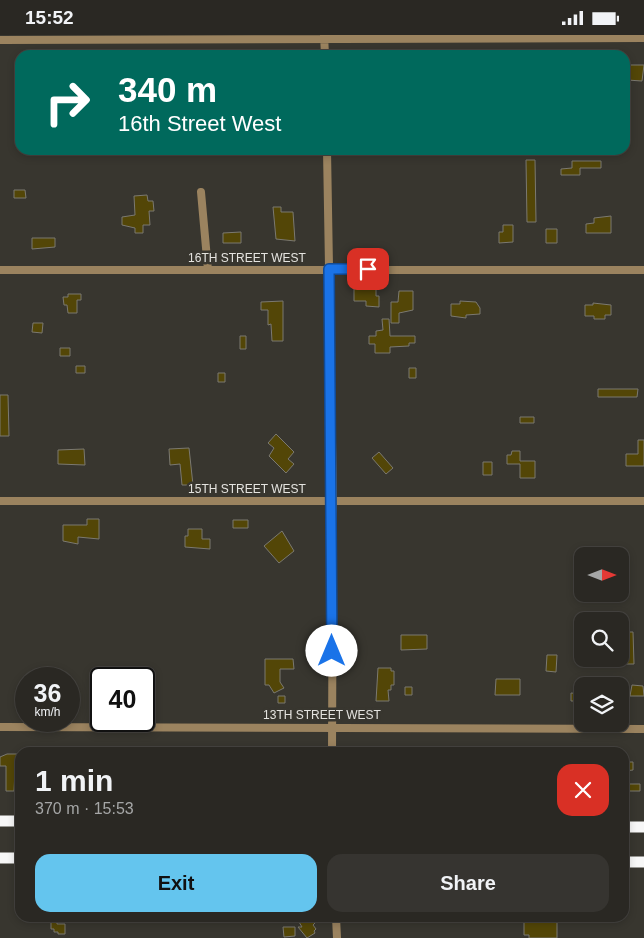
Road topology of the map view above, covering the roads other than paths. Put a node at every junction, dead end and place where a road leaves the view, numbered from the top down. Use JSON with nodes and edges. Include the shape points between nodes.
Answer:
{"nodes":[{"id":1,"x":324,"y":37,"type":"edge"},
{"id":2,"x":644,"y":38,"type":"edge"},
{"id":3,"x":0,"y":40,"type":"edge"},
{"id":4,"x":325,"y":50,"type":"edge"},
{"id":5,"x":327,"y":155,"type":"edge"},
{"id":6,"x":201,"y":192,"type":"dead end"},
{"id":7,"x":329,"y":269,"type":"junction"},
{"id":8,"x":0,"y":270,"type":"edge"},
{"id":9,"x":208,"y":270,"type":"junction"},
{"id":10,"x":644,"y":270,"type":"edge"},
{"id":11,"x":333,"y":500,"type":"junction"},
{"id":12,"x":0,"y":501,"type":"edge"},
{"id":13,"x":644,"y":501,"type":"edge"},
{"id":14,"x":332,"y":726,"type":"junction"},
{"id":15,"x":0,"y":727,"type":"edge"},
{"id":16,"x":644,"y":729,"type":"edge"},
{"id":17,"x":332,"y":747,"type":"edge"},
{"id":18,"x":0,"y":821,"type":"edge"},
{"id":19,"x":15,"y":821,"type":"edge"},
{"id":20,"x":629,"y":827,"type":"edge"},
{"id":21,"x":644,"y":827,"type":"edge"},
{"id":22,"x":0,"y":858,"type":"edge"},
{"id":23,"x":15,"y":859,"type":"edge"},
{"id":24,"x":629,"y":862,"type":"edge"},
{"id":25,"x":644,"y":862,"type":"edge"},
{"id":26,"x":336,"y":922,"type":"edge"},
{"id":27,"x":337,"y":938,"type":"edge"}],
"edges":[{"from":1,"to":2,"type":"street"},
{"from":1,"to":3,"type":"street"},
{"from":1,"to":4,"type":"street"},
{"from":5,"to":7,"type":"street"},
{"from":6,"to":9,"type":"street"},
{"from":7,"to":9,"type":"street","name":"16TH STREET WEST"},
{"from":7,"to":10,"type":"street","name":"16TH STREET WEST"},
{"from":7,"to":11,"type":"street"},
{"from":8,"to":9,"type":"street","name":"16TH STREET WEST"},
{"from":11,"to":12,"type":"street","name":"15TH STREET WEST"},
{"from":11,"to":13,"type":"street","name":"15TH STREET WEST"},
{"from":11,"to":14,"type":"street"},
{"from":14,"to":15,"type":"street","name":"13TH STREET WEST"},
{"from":14,"to":16,"type":"street","name":"13TH STREET WEST"},
{"from":14,"to":17,"type":"street"},
{"from":18,"to":19,"type":"highway"},
{"from":20,"to":21,"type":"highway"},
{"from":22,"to":23,"type":"highway"},
{"from":24,"to":25,"type":"highway"},
{"from":26,"to":27,"type":"street"}]}
